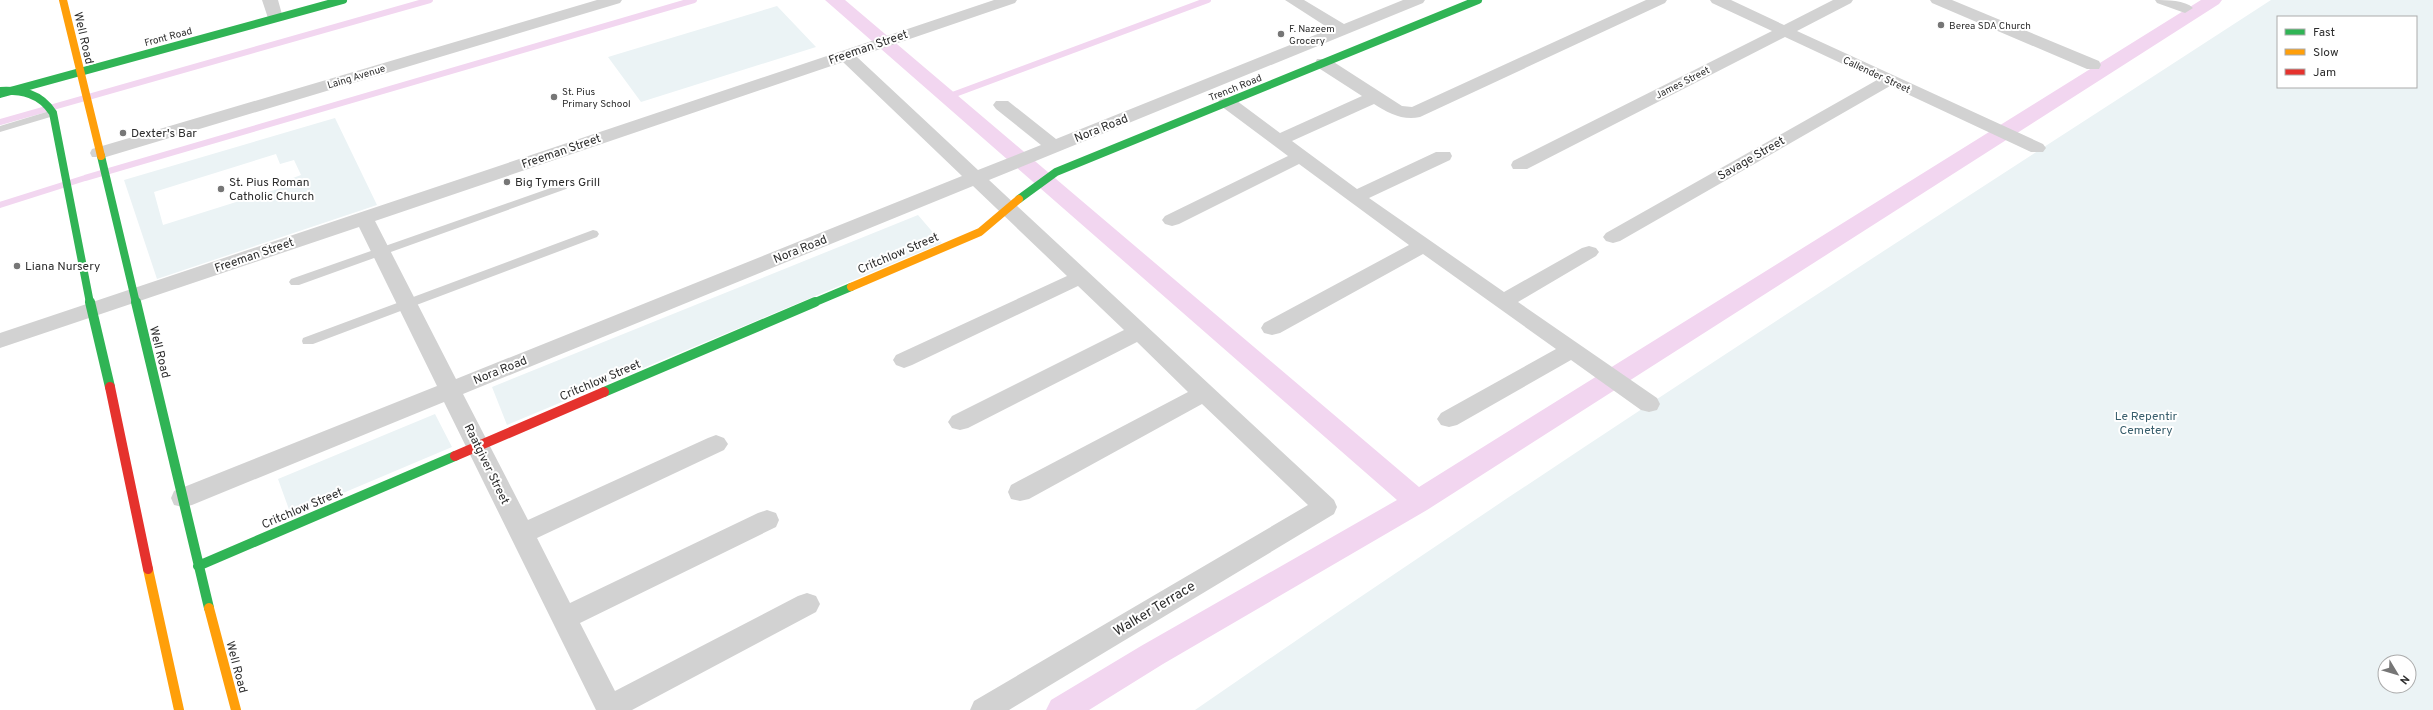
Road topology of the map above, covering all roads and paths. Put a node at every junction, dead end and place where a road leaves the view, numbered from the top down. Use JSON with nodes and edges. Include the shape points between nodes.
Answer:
{"nodes":[{"id":1,"x":63,"y":0,"type":"edge"},
{"id":2,"x":270,"y":0,"type":"edge"},
{"id":3,"x":343,"y":0,"type":"edge"},
{"id":4,"x":614,"y":0,"type":"edge"},
{"id":5,"x":1009,"y":0,"type":"edge"},
{"id":6,"x":1293,"y":0,"type":"edge"},
{"id":7,"x":1417,"y":0,"type":"edge"},
{"id":8,"x":1478,"y":0,"type":"edge"},
{"id":9,"x":1659,"y":0,"type":"edge"},
{"id":10,"x":1718,"y":0,"type":"edge"},
{"id":11,"x":1845,"y":0,"type":"edge"},
{"id":12,"x":1938,"y":0,"type":"edge"},
{"id":13,"x":2163,"y":0,"type":"edge"},
{"id":14,"x":2185,"y":8,"type":"dead end"},
{"id":15,"x":275,"y":18,"type":"junction"},
{"id":16,"x":1343,"y":30,"type":"junction"},
{"id":17,"x":1784,"y":31,"type":"junction"},
{"id":18,"x":845,"y":55,"type":"junction"},
{"id":19,"x":1323,"y":63,"type":"junction"},
{"id":20,"x":2093,"y":65,"type":"dead end"},
{"id":21,"x":80,"y":71,"type":"junction"},
{"id":22,"x":1889,"y":80,"type":"junction"},
{"id":23,"x":0,"y":90,"type":"edge"},
{"id":24,"x":15,"y":90,"type":"junction"},
{"id":25,"x":0,"y":94,"type":"edge"},
{"id":26,"x":1375,"y":98,"type":"junction"},
{"id":27,"x":1227,"y":102,"type":"junction"},
{"id":28,"x":1002,"y":106,"type":"dead end"},
{"id":29,"x":53,"y":113,"type":"junction"},
{"id":30,"x":0,"y":129,"type":"edge"},
{"id":31,"x":1280,"y":140,"type":"junction"},
{"id":32,"x":1054,"y":146,"type":"junction"},
{"id":33,"x":2031,"y":146,"type":"dead end"},
{"id":34,"x":99,"y":155,"type":"junction"},
{"id":35,"x":1302,"y":156,"type":"junction"},
{"id":36,"x":1442,"y":156,"type":"dead end"},
{"id":37,"x":1520,"y":165,"type":"dead end"},
{"id":38,"x":976,"y":178,"type":"junction"},
{"id":39,"x":562,"y":187,"type":"dead end"},
{"id":40,"x":1355,"y":197,"type":"junction"},
{"id":41,"x":1008,"y":210,"type":"junction"},
{"id":42,"x":364,"y":218,"type":"junction"},
{"id":43,"x":1172,"y":220,"type":"dead end"},
{"id":44,"x":593,"y":234,"type":"dead end"},
{"id":45,"x":1613,"y":237,"type":"dead end"},
{"id":46,"x":1424,"y":245,"type":"junction"},
{"id":47,"x":382,"y":252,"type":"junction"},
{"id":48,"x":1589,"y":252,"type":"dead end"},
{"id":49,"x":1081,"y":277,"type":"junction"},
{"id":50,"x":295,"y":282,"type":"dead end"},
{"id":51,"x":133,"y":296,"type":"junction"},
{"id":52,"x":1503,"y":301,"type":"junction"},
{"id":53,"x":407,"y":304,"type":"junction"},
{"id":54,"x":91,"y":309,"type":"junction"},
{"id":55,"x":1272,"y":328,"type":"dead end"},
{"id":56,"x":1139,"y":332,"type":"junction"},
{"id":57,"x":0,"y":341,"type":"edge"},
{"id":58,"x":308,"y":341,"type":"dead end"},
{"id":59,"x":1572,"y":350,"type":"junction"},
{"id":60,"x":904,"y":360,"type":"dead end"},
{"id":61,"x":450,"y":390,"type":"junction"},
{"id":62,"x":1204,"y":393,"type":"junction"},
{"id":63,"x":1649,"y":404,"type":"dead end"},
{"id":64,"x":1449,"y":419,"type":"dead end"},
{"id":65,"x":960,"y":422,"type":"dead end"},
{"id":66,"x":716,"y":444,"type":"dead end"},
{"id":67,"x":478,"y":446,"type":"junction"},
{"id":68,"x":1020,"y":492,"type":"dead end"},
{"id":69,"x":184,"y":498,"type":"junction"},
{"id":70,"x":767,"y":520,"type":"dead end"},
{"id":71,"x":522,"y":534,"type":"junction"},
{"id":72,"x":198,"y":566,"type":"junction"},
{"id":73,"x":807,"y":604,"type":"dead end"},
{"id":74,"x":564,"y":618,"type":"junction"},
{"id":75,"x":609,"y":709,"type":"edge"},
{"id":76,"x":179,"y":710,"type":"edge"},
{"id":77,"x":236,"y":710,"type":"edge"},
{"id":78,"x":984,"y":710,"type":"edge"}],
"edges":[{"from":1,"to":21,"type":"main road","name":"Well Road"},
{"from":2,"to":15,"type":"street"},
{"from":3,"to":15,"type":"main road","name":"Front Road"},
{"from":4,"to":34,"type":"street","name":"Laing Avenue"},
{"from":5,"to":18,"type":"street","name":"Freeman Street"},
{"from":6,"to":16,"type":"street"},
{"from":7,"to":16,"type":"street","name":"Nora Road"},
{"from":8,"to":19,"type":"main road","name":"Trench Road"},
{"from":9,"to":26,"type":"street","via":[[1420,111],[1401,113]]},
{"from":10,"to":17,"type":"street","name":"Callender Street"},
{"from":11,"to":17,"type":"street","name":"James Street"},
{"from":12,"to":20,"type":"street"},
{"from":13,"to":14,"type":"street"},
{"from":15,"to":21,"type":"main road","name":"Front Road"},
{"from":16,"to":32,"type":"street","name":"Nora Road"},
{"from":17,"to":22,"type":"street","name":"Callender Street"},
{"from":17,"to":37,"type":"street","name":"James Street"},
{"from":18,"to":38,"type":"street"},
{"from":18,"to":42,"type":"street","name":"Freeman Street"},
{"from":19,"to":26,"type":"street"},
{"from":19,"to":27,"type":"main road","name":"Trench Road"},
{"from":21,"to":24,"type":"main road","name":"Front Road"},
{"from":21,"to":34,"type":"main road","name":"Well Road"},
{"from":22,"to":33,"type":"street","name":"Callender Street"},
{"from":22,"to":45,"type":"street","name":"Savage Street"},
{"from":23,"to":24,"type":"main road"},
{"from":24,"to":25,"type":"main road","name":"Front Road"},
{"from":24,"to":29,"type":"main road","via":[[37,95],[48,104]]},
{"from":26,"to":31,"type":"street"},
{"from":27,"to":31,"type":"street"},
{"from":27,"to":41,"type":"main road","name":"Trench Road","via":[[1056,172],[1037,184]]},
{"from":28,"to":32,"type":"street"},
{"from":29,"to":30,"type":"lane"},
{"from":29,"to":54,"type":"main road"},
{"from":31,"to":35,"type":"street"},
{"from":32,"to":38,"type":"street","name":"Nora Road"},
{"from":34,"to":51,"type":"main road","name":"Well Road"},
{"from":35,"to":40,"type":"street"},
{"from":35,"to":43,"type":"street"},
{"from":36,"to":40,"type":"street"},
{"from":38,"to":41,"type":"street"},
{"from":38,"to":61,"type":"street","name":"Nora Road"},
{"from":39,"to":47,"type":"lane"},
{"from":40,"to":46,"type":"street"},
{"from":41,"to":49,"type":"street"},
{"from":41,"to":67,"type":"main road","name":"Critchlow Street","via":[[980,232]]},
{"from":42,"to":47,"type":"street","name":"Raatgiver Street"},
{"from":42,"to":51,"type":"street","name":"Freeman Street"},
{"from":44,"to":53,"type":"lane"},
{"from":46,"to":52,"type":"street"},
{"from":46,"to":55,"type":"street"},
{"from":47,"to":50,"type":"lane"},
{"from":47,"to":53,"type":"street","name":"Raatgiver Street"},
{"from":48,"to":52,"type":"street"},
{"from":49,"to":56,"type":"street"},
{"from":49,"to":60,"type":"street"},
{"from":51,"to":54,"type":"street","name":"Freeman Street"},
{"from":51,"to":69,"type":"main road","name":"Well Road"},
{"from":52,"to":59,"type":"street"},
{"from":53,"to":58,"type":"lane"},
{"from":53,"to":61,"type":"street","name":"Raatgiver Street"},
{"from":54,"to":57,"type":"street","name":"Freeman Street"},
{"from":54,"to":76,"type":"main road","via":[[107,371]]},
{"from":56,"to":62,"type":"street"},
{"from":56,"to":65,"type":"street"},
{"from":59,"to":63,"type":"street"},
{"from":59,"to":64,"type":"street"},
{"from":61,"to":67,"type":"street","name":"Raatgiver Street"},
{"from":61,"to":69,"type":"street","name":"Nora Road"},
{"from":62,"to":68,"type":"street"},
{"from":62,"to":78,"type":"street","name":"Walker Terrace","via":[[1325,507]]},
{"from":66,"to":71,"type":"street"},
{"from":67,"to":71,"type":"street","name":"Raatgiver Street"},
{"from":67,"to":72,"type":"main road","name":"Critchlow Street"},
{"from":69,"to":72,"type":"main road","name":"Well Road"},
{"from":70,"to":74,"type":"street"},
{"from":71,"to":74,"type":"street","name":"Raatgiver Street"},
{"from":72,"to":77,"type":"main road","name":"Well Road"},
{"from":73,"to":75,"type":"street"},
{"from":74,"to":75,"type":"street","name":"Raatgiver Street"}]}
